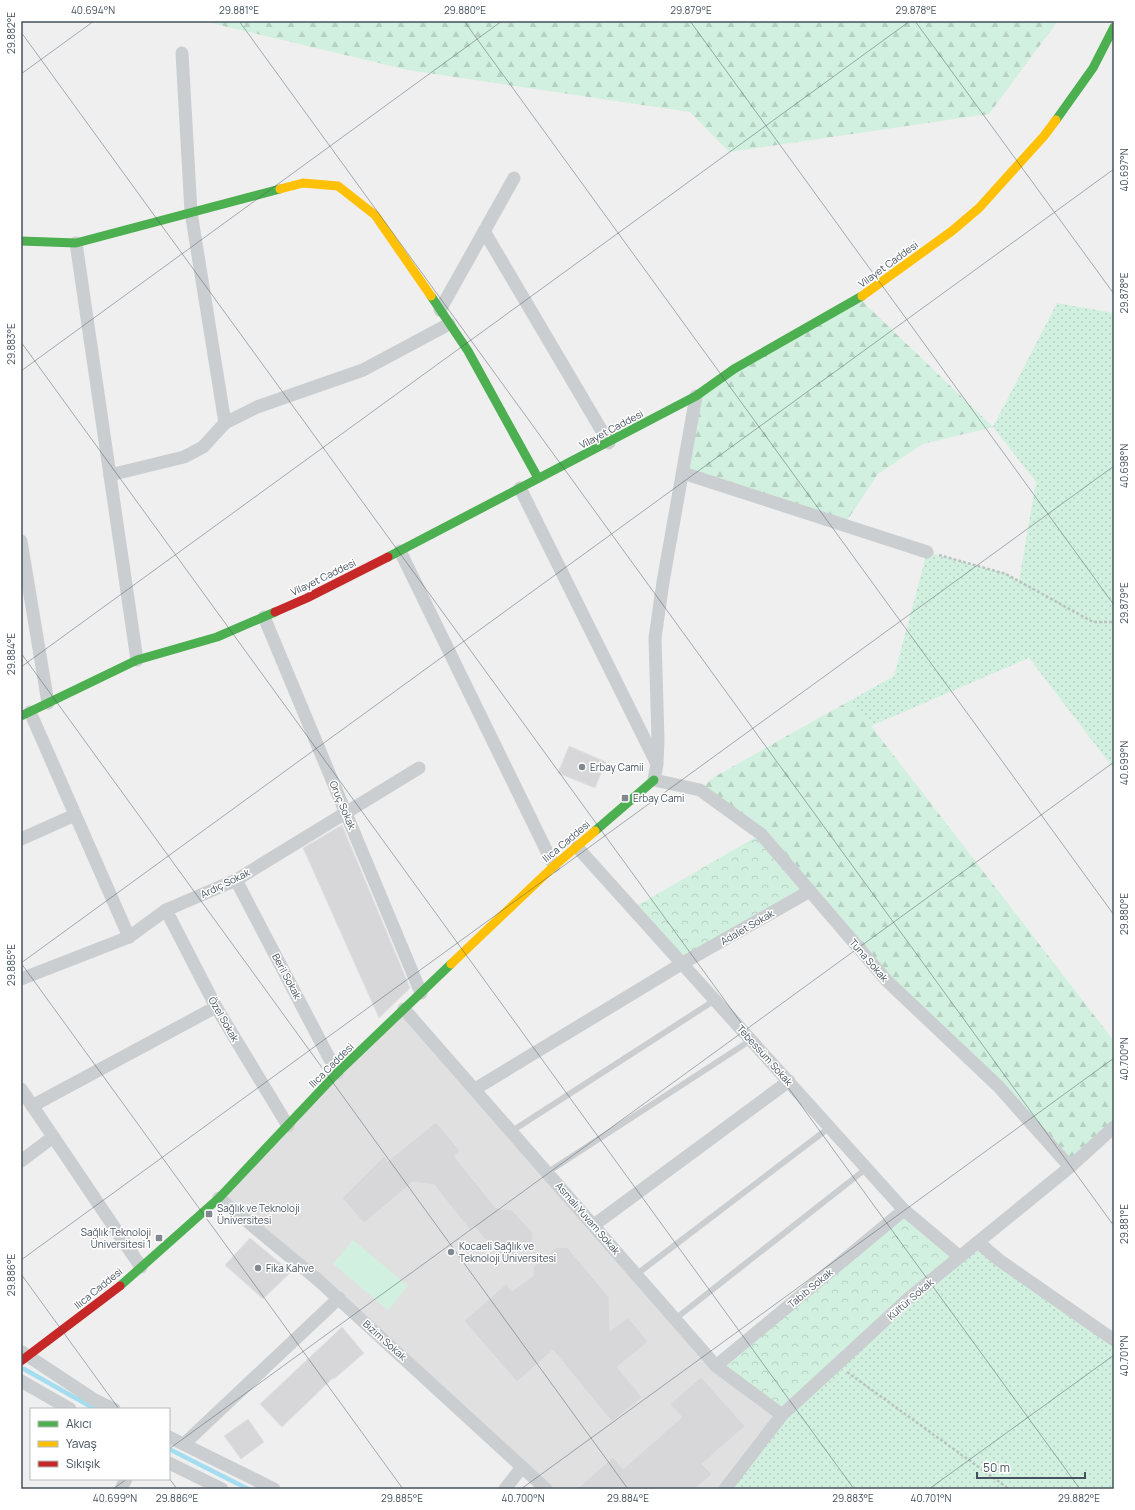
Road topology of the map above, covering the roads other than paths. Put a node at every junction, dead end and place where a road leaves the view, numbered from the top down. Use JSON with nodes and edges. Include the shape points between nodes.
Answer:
{"nodes":[{"id":1,"x":1114,"y":27,"type":"edge"},
{"id":2,"x":182,"y":53,"type":"dead end"},
{"id":3,"x":514,"y":178,"type":"dead end"},
{"id":4,"x":191,"y":212,"type":"junction"},
{"id":5,"x":484,"y":231,"type":"junction"},
{"id":6,"x":21,"y":241,"type":"edge"},
{"id":7,"x":76,"y":243,"type":"junction"},
{"id":8,"x":440,"y":310,"type":"junction"},
{"id":9,"x":450,"y":324,"type":"junction"},
{"id":10,"x":696,"y":396,"type":"junction"},
{"id":11,"x":225,"y":423,"type":"junction"},
{"id":12,"x":609,"y":443,"type":"junction"},
{"id":13,"x":683,"y":473,"type":"junction"},
{"id":14,"x":110,"y":476,"type":"junction"},
{"id":15,"x":538,"y":478,"type":"junction"},
{"id":16,"x":520,"y":488,"type":"junction"},
{"id":17,"x":21,"y":541,"type":"edge"},
{"id":18,"x":400,"y":552,"type":"junction"},
{"id":19,"x":927,"y":552,"type":"road end"},
{"id":20,"x":264,"y":617,"type":"junction"},
{"id":21,"x":137,"y":660,"type":"junction"},
{"id":22,"x":48,"y":703,"type":"junction"},
{"id":23,"x":26,"y":714,"type":"edge"},
{"id":24,"x":657,"y":764,"type":"junction"},
{"id":25,"x":419,"y":768,"type":"dead end"},
{"id":26,"x":654,"y":780,"type":"junction"},
{"id":27,"x":346,"y":812,"type":"junction"},
{"id":28,"x":75,"y":815,"type":"junction"},
{"id":29,"x":21,"y":839,"type":"edge"},
{"id":30,"x":577,"y":847,"type":"junction"},
{"id":31,"x":554,"y":866,"type":"junction"},
{"id":32,"x":236,"y":880,"type":"junction"},
{"id":33,"x":810,"y":891,"type":"junction"},
{"id":34,"x":166,"y":910,"type":"junction"},
{"id":35,"x":129,"y":937,"type":"junction"},
{"id":36,"x":683,"y":963,"type":"junction"},
{"id":37,"x":21,"y":979,"type":"edge"},
{"id":38,"x":421,"y":993,"type":"junction"},
{"id":39,"x":716,"y":999,"type":"junction"},
{"id":40,"x":216,"y":1007,"type":"junction"},
{"id":41,"x":404,"y":1009,"type":"junction"},
{"id":42,"x":752,"y":1040,"type":"junction"},
{"id":43,"x":337,"y":1073,"type":"junction"},
{"id":44,"x":789,"y":1081,"type":"junction"},
{"id":45,"x":21,"y":1089,"type":"edge"},
{"id":46,"x":475,"y":1089,"type":"junction"},
{"id":47,"x":32,"y":1106,"type":"junction"},
{"id":48,"x":288,"y":1126,"type":"junction"},
{"id":49,"x":830,"y":1127,"type":"junction"},
{"id":50,"x":1114,"y":1127,"type":"edge"},
{"id":51,"x":512,"y":1131,"type":"junction"},
{"id":52,"x":53,"y":1137,"type":"junction"},
{"id":53,"x":21,"y":1161,"type":"edge"},
{"id":54,"x":1070,"y":1166,"type":"junction"},
{"id":55,"x":867,"y":1168,"type":"junction"},
{"id":56,"x":548,"y":1172,"type":"junction"},
{"id":57,"x":218,"y":1198,"type":"junction"},
{"id":58,"x":904,"y":1210,"type":"junction"},
{"id":59,"x":594,"y":1225,"type":"junction"},
{"id":60,"x":978,"y":1242,"type":"junction"},
{"id":61,"x":960,"y":1257,"type":"junction"},
{"id":62,"x":141,"y":1267,"type":"junction"},
{"id":63,"x":637,"y":1274,"type":"junction"},
{"id":64,"x":339,"y":1298,"type":"junction"},
{"id":65,"x":675,"y":1319,"type":"junction"},
{"id":66,"x":1114,"y":1340,"type":"edge"},
{"id":67,"x":23,"y":1356,"type":"edge"},
{"id":68,"x":716,"y":1366,"type":"junction"},
{"id":69,"x":21,"y":1381,"type":"edge"},
{"id":70,"x":68,"y":1408,"type":"edge"},
{"id":71,"x":112,"y":1408,"type":"edge"},
{"id":72,"x":782,"y":1415,"type":"junction"},
{"id":73,"x":170,"y":1437,"type":"edge"},
{"id":74,"x":184,"y":1444,"type":"junction"},
{"id":75,"x":170,"y":1463,"type":"edge"},
{"id":76,"x":522,"y":1467,"type":"junction"},
{"id":77,"x":126,"y":1480,"type":"edge"},
{"id":78,"x":121,"y":1489,"type":"edge"},
{"id":79,"x":222,"y":1489,"type":"edge"},
{"id":80,"x":274,"y":1489,"type":"edge"},
{"id":81,"x":505,"y":1489,"type":"edge"},
{"id":82,"x":546,"y":1489,"type":"edge"},
{"id":83,"x":725,"y":1489,"type":"edge"}],
"edges":[{"from":1,"to":10,"type":"street","name":"Vilayet Caddesi","via":[[1093,68],[1044,136],[979,208],[952,231],[859,298],[734,369]]},
{"from":2,"to":4,"type":"street"},
{"from":3,"to":5,"type":"street"},
{"from":4,"to":7,"type":"street"},
{"from":4,"to":8,"type":"street","via":[[304,183],[338,186],[375,215]]},
{"from":4,"to":11,"type":"street"},
{"from":5,"to":8,"type":"street"},
{"from":5,"to":12,"type":"street"},
{"from":6,"to":7,"type":"street"},
{"from":7,"to":14,"type":"street"},
{"from":8,"to":9,"type":"street"},
{"from":9,"to":11,"type":"street","via":[[364,370],[257,407]]},
{"from":9,"to":15,"type":"street","via":[[468,351]]},
{"from":10,"to":12,"type":"street","name":"Vilayet Caddesi"},
{"from":10,"to":13,"type":"street"},
{"from":11,"to":14,"type":"street","via":[[203,446],[184,457]]},
{"from":12,"to":15,"type":"street","name":"Vilayet Caddesi"},
{"from":13,"to":19,"type":"street"},
{"from":13,"to":24,"type":"street","via":[[655,638]]},
{"from":14,"to":21,"type":"street"},
{"from":15,"to":16,"type":"street","name":"Vilayet Caddesi"},
{"from":16,"to":18,"type":"street","name":"Vilayet Caddesi"},
{"from":16,"to":24,"type":"street"},
{"from":17,"to":22,"type":"street"},
{"from":18,"to":20,"type":"street","name":"Vilayet Caddesi"},
{"from":18,"to":31,"type":"street"},
{"from":20,"to":21,"type":"street","name":"Vilayet Caddesi","via":[[217,637]]},
{"from":20,"to":27,"type":"street","name":"Oruç Sokak"},
{"from":21,"to":22,"type":"street","name":"Vilayet Caddesi"},
{"from":22,"to":23,"type":"street","name":"Vilayet Caddesi"},
{"from":23,"to":28,"type":"street"},
{"from":24,"to":26,"type":"street"},
{"from":25,"to":27,"type":"street","name":"Ardıç Sokak"},
{"from":26,"to":30,"type":"street","name":"Ilıca Caddesi"},
{"from":26,"to":33,"type":"street","name":"Tuna Sokak","via":[[700,790],[761,834]]},
{"from":27,"to":32,"type":"street","name":"Ardıç Sokak"},
{"from":27,"to":38,"type":"street","name":"Oruç Sokak"},
{"from":28,"to":29,"type":"street"},
{"from":28,"to":35,"type":"street"},
{"from":30,"to":31,"type":"street","name":"Ilıca Caddesi"},
{"from":30,"to":36,"type":"street","name":"Tebessüm Sokak"},
{"from":31,"to":38,"type":"street","name":"Ilıca Caddesi"},
{"from":32,"to":34,"type":"street","name":"Ardıç Sokak"},
{"from":32,"to":43,"type":"street","name":"Beril Sokak"},
{"from":33,"to":36,"type":"street","name":"Adalet Sokak"},
{"from":33,"to":54,"type":"street","name":"Tuna Sokak","via":[[888,981],[998,1086]]},
{"from":34,"to":35,"type":"street","name":"Ardıç Sokak"},
{"from":34,"to":40,"type":"street","name":"Özel Sokak"},
{"from":35,"to":37,"type":"street","name":"Ardıç Sokak"},
{"from":36,"to":39,"type":"street","name":"Tebessüm Sokak"},
{"from":36,"to":46,"type":"street","name":"Adalet Sokak"},
{"from":38,"to":41,"type":"street","name":"Ilıca Caddesi"},
{"from":39,"to":42,"type":"street","name":"Tebessüm Sokak"},
{"from":39,"to":51,"type":"lane"},
{"from":40,"to":47,"type":"street"},
{"from":40,"to":48,"type":"street","name":"Özel Sokak"},
{"from":41,"to":43,"type":"street","name":"Ilıca Caddesi"},
{"from":41,"to":46,"type":"street","name":"Asmalı Yuvam Sokak"},
{"from":42,"to":44,"type":"street","name":"Tebessüm Sokak"},
{"from":42,"to":56,"type":"lane"},
{"from":43,"to":48,"type":"street","name":"Ilıca Caddesi"},
{"from":44,"to":49,"type":"street","name":"Tebessüm Sokak"},
{"from":44,"to":59,"type":"street"},
{"from":45,"to":47,"type":"street"},
{"from":46,"to":51,"type":"street","name":"Asmalı Yuvam Sokak"},
{"from":47,"to":52,"type":"street"},
{"from":48,"to":57,"type":"street","name":"Ilıca Caddesi"},
{"from":49,"to":55,"type":"street","name":"Tebessüm Sokak"},
{"from":49,"to":63,"type":"lane"},
{"from":50,"to":54,"type":"street","name":"Kültür Sokak"},
{"from":51,"to":56,"type":"street","name":"Asmalı Yuvam Sokak"},
{"from":52,"to":53,"type":"street"},
{"from":52,"to":62,"type":"street"},
{"from":54,"to":60,"type":"street","name":"Kültür Sokak"},
{"from":55,"to":58,"type":"street","name":"Tebessüm Sokak"},
{"from":55,"to":65,"type":"lane"},
{"from":56,"to":59,"type":"street","name":"Asmalı Yuvam Sokak"},
{"from":57,"to":62,"type":"street","name":"Ilıca Caddesi"},
{"from":57,"to":64,"type":"street","name":"Bizim Sokak"},
{"from":58,"to":61,"type":"street","name":"Tebessüm Sokak"},
{"from":58,"to":68,"type":"street","name":"Tabib Sokak"},
{"from":59,"to":63,"type":"street","name":"Asmalı Yuvam Sokak"},
{"from":60,"to":61,"type":"street","name":"Kültür Sokak"},
{"from":60,"to":66,"type":"street","via":[[999,1260]]},
{"from":61,"to":72,"type":"street","name":"Kültür Sokak","via":[[908,1299]]},
{"from":62,"to":67,"type":"street","name":"Ilıca Caddesi","via":[[107,1297]]},
{"from":63,"to":65,"type":"street","name":"Asmalı Yuvam Sokak"},
{"from":64,"to":74,"type":"street"},
{"from":64,"to":76,"type":"street","name":"Bizim Sokak"},
{"from":65,"to":68,"type":"street","name":"Asmalı Yuvam Sokak"},
{"from":67,"to":71,"type":"street"},
{"from":68,"to":72,"type":"street","name":"Asmalı Yuvam Sokak"},
{"from":69,"to":70,"type":"street"},
{"from":72,"to":83,"type":"street","name":"Kültür Sokak"},
{"from":73,"to":74,"type":"street"},
{"from":74,"to":80,"type":"street"},
{"from":75,"to":79,"type":"street"},
{"from":76,"to":81,"type":"street"},
{"from":76,"to":82,"type":"street","name":"Bizim Sokak"},
{"from":77,"to":78,"type":"street"}]}
